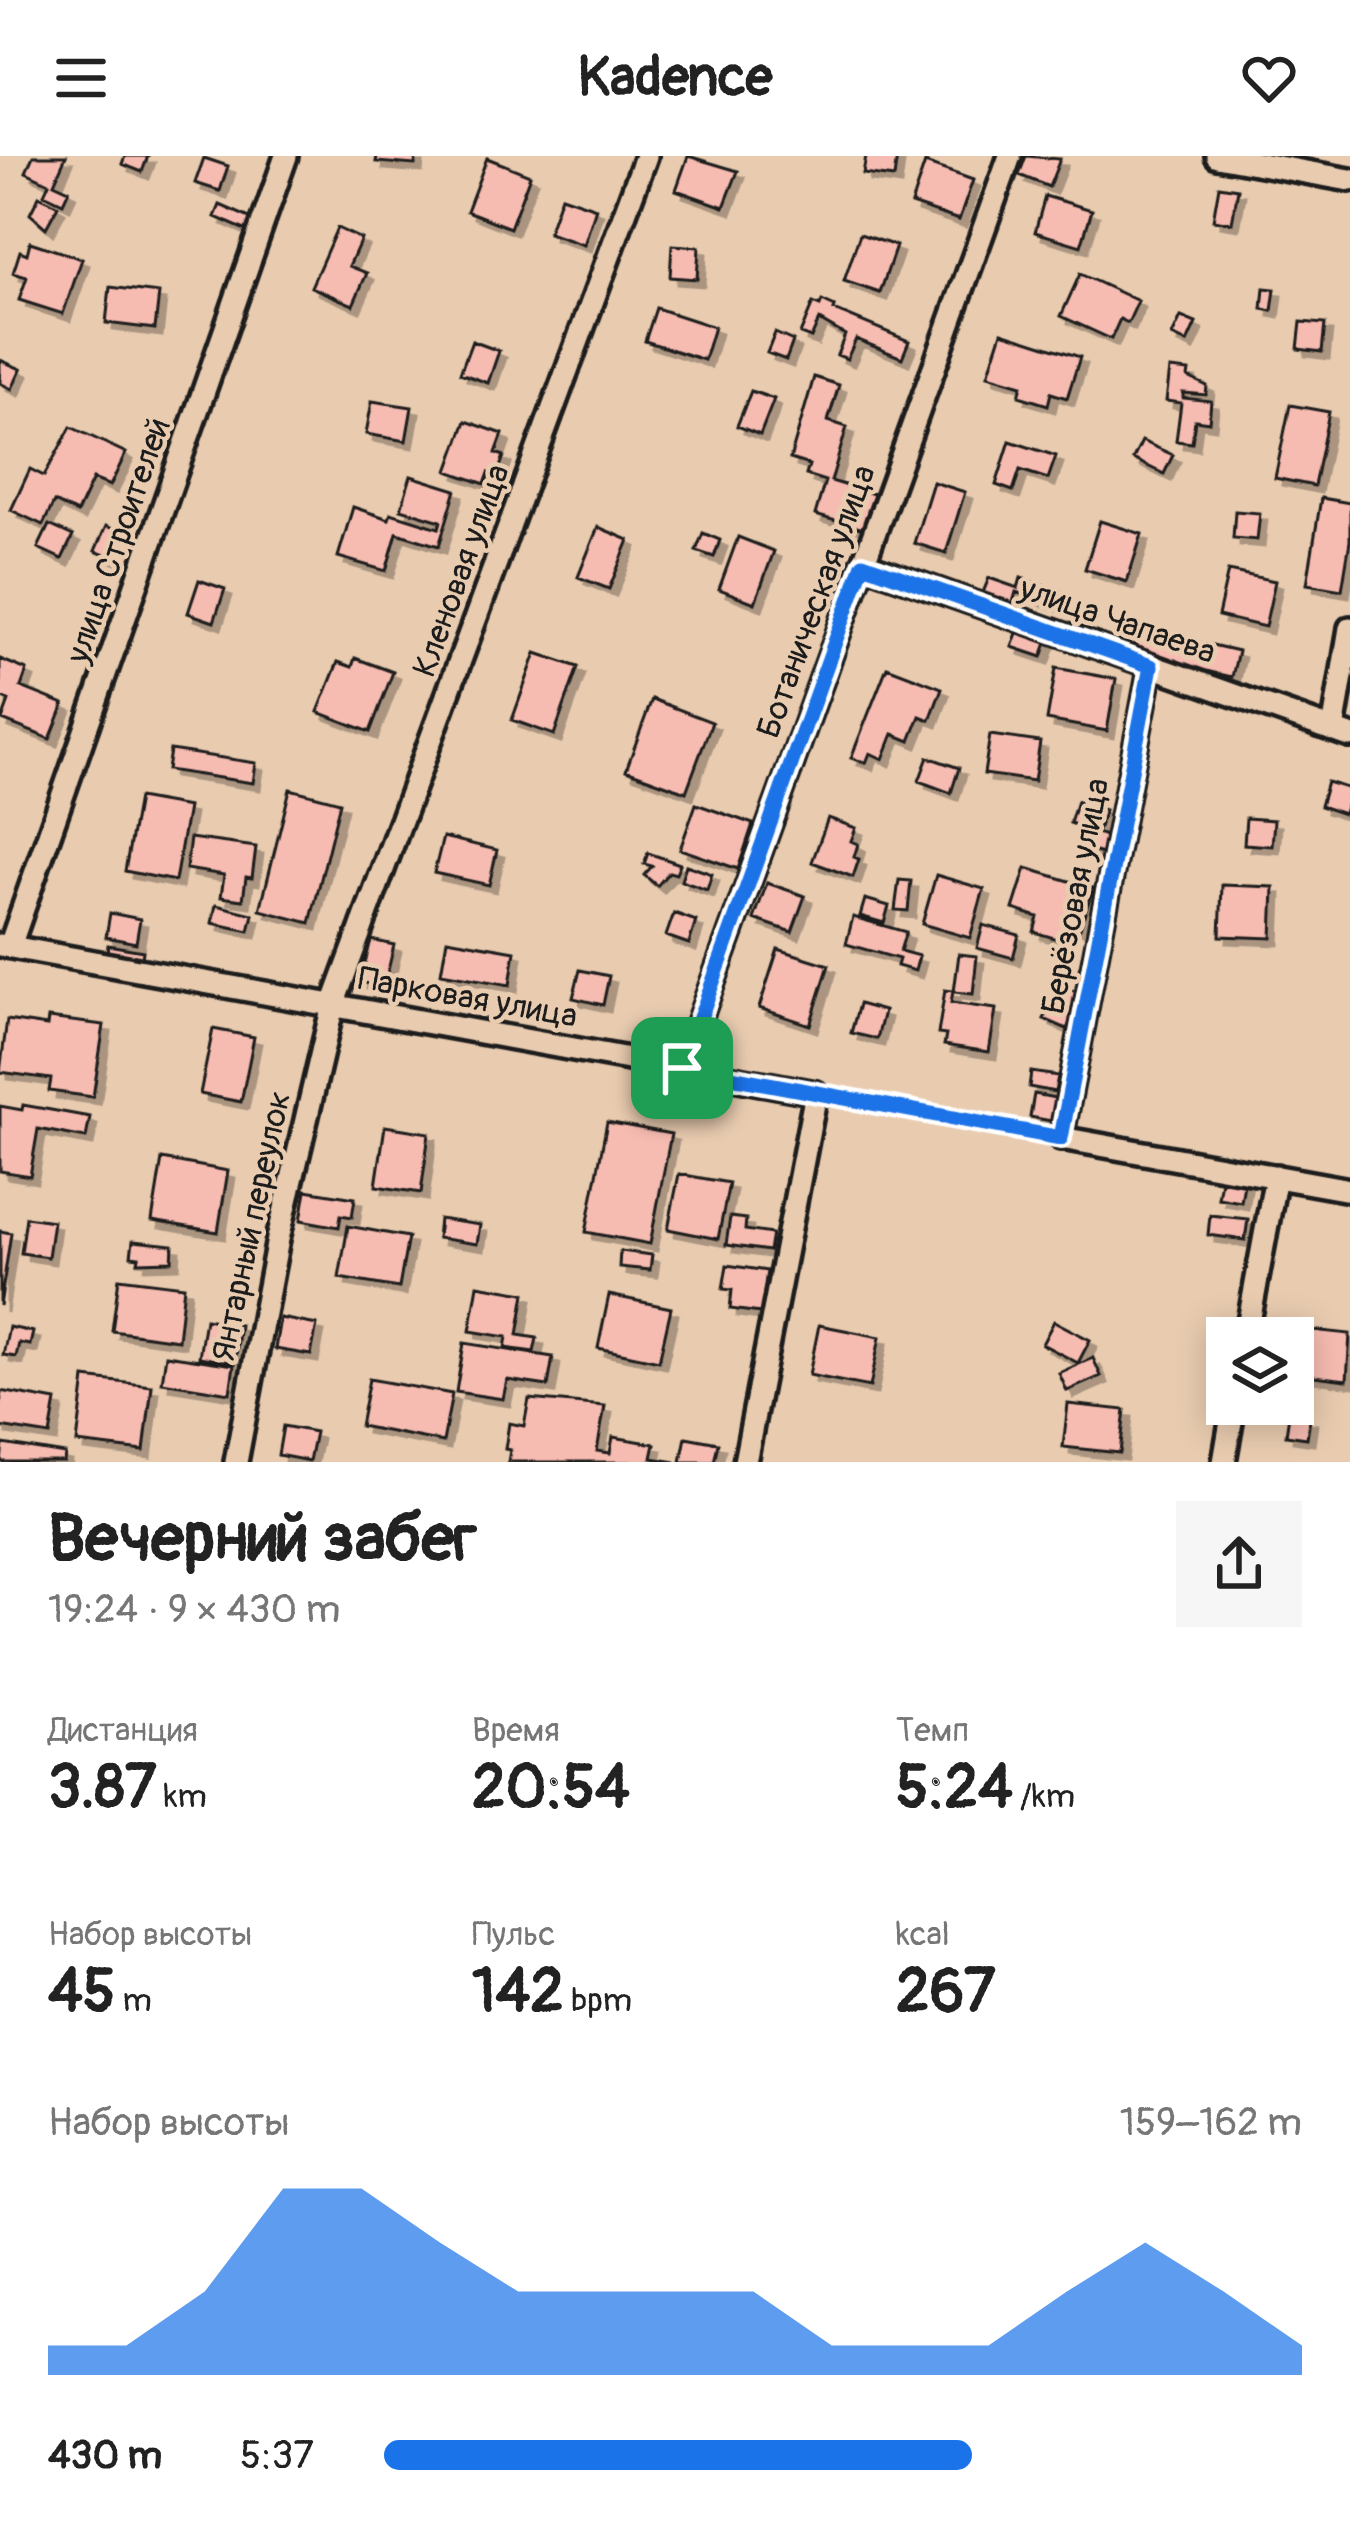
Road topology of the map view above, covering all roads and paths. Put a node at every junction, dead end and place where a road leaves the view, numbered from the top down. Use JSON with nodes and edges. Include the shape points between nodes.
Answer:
{"nodes":[{"id":1,"x":286,"y":156,"type":"edge"},
{"id":2,"x":646,"y":156,"type":"edge"},
{"id":3,"x":1010,"y":156,"type":"edge"},
{"id":4,"x":1216,"y":156,"type":"edge"},
{"id":5,"x":1350,"y":180,"type":"edge"},
{"id":6,"x":863,"y":564,"type":"junction"},
{"id":7,"x":1350,"y":628,"type":"edge"},
{"id":8,"x":1151,"y":666,"type":"junction"},
{"id":9,"x":1341,"y":733,"type":"edge"},
{"id":10,"x":5,"y":945,"type":"edge"},
{"id":11,"x":333,"y":1005,"type":"junction"},
{"id":12,"x":682,"y":1068,"type":"junction"},
{"id":13,"x":816,"y":1093,"type":"junction"},
{"id":14,"x":1061,"y":1138,"type":"junction"},
{"id":15,"x":1276,"y":1176,"type":"junction"},
{"id":16,"x":1350,"y":1190,"type":"edge"},
{"id":17,"x":1250,"y":1317,"type":"edge"},
{"id":18,"x":1230,"y":1425,"type":"edge"},
{"id":19,"x":236,"y":1462,"type":"edge"},
{"id":20,"x":746,"y":1462,"type":"edge"},
{"id":21,"x":1224,"y":1462,"type":"edge"}],
"edges":[{"from":1,"to":10,"type":"street","name":"улица Строителей"},
{"from":2,"to":11,"type":"street","name":"Кленовая улица"},
{"from":3,"to":6,"type":"street","name":"Ботаническая улица"},
{"from":4,"to":5,"type":"street"},
{"from":6,"to":8,"type":"street","name":"улица Чапаева"},
{"from":6,"to":12,"type":"street","name":"Ботаническая улица"},
{"from":7,"to":9,"type":"street"},
{"from":8,"to":9,"type":"street","name":"улица Чапаева"},
{"from":8,"to":14,"type":"street","name":"Берёзовая улица"},
{"from":10,"to":11,"type":"street","name":"Парковая улица"},
{"from":11,"to":12,"type":"street","name":"Парковая улица"},
{"from":11,"to":19,"type":"street","name":"Янтарный переулок"},
{"from":12,"to":13,"type":"street","name":"Парковая улица"},
{"from":13,"to":14,"type":"path"},
{"from":13,"to":20,"type":"street"},
{"from":14,"to":15,"type":"street"},
{"from":15,"to":16,"type":"street"},
{"from":15,"to":17,"type":"street"},
{"from":18,"to":21,"type":"street"}]}
